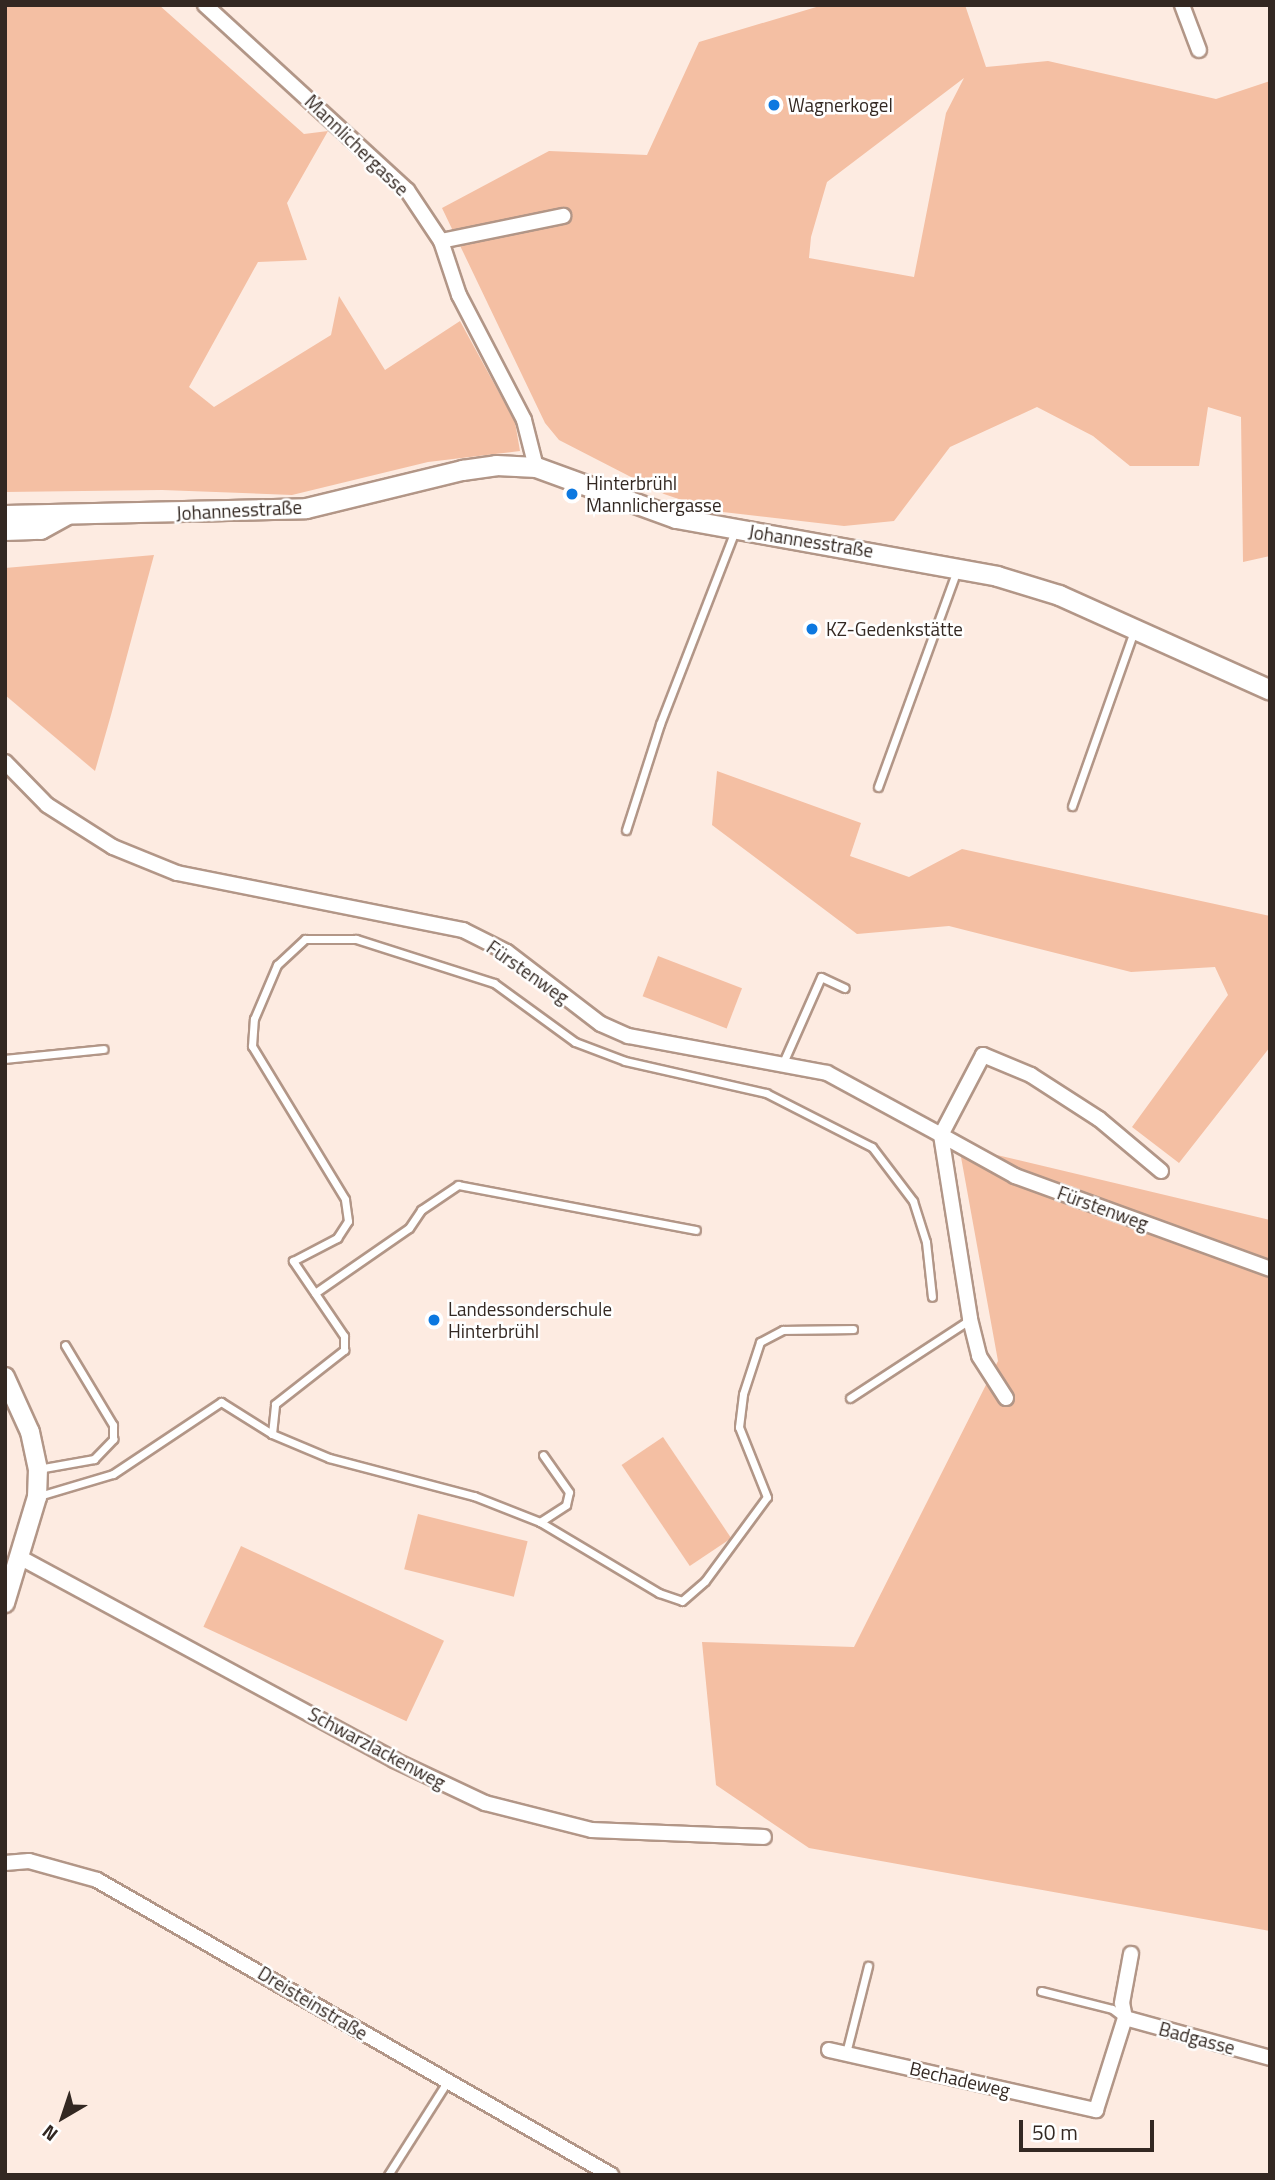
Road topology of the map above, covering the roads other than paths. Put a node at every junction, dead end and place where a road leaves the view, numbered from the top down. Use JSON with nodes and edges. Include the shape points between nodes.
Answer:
{"nodes":[{"id":1,"x":205,"y":5,"type":"edge"},
{"id":2,"x":1182,"y":5,"type":"edge"},
{"id":3,"x":1199,"y":50,"type":"dead end"},
{"id":4,"x":563,"y":216,"type":"dead end"},
{"id":5,"x":441,"y":241,"type":"junction"},
{"id":6,"x":536,"y":467,"type":"junction"},
{"id":7,"x":5,"y":515,"type":"edge"},
{"id":8,"x":66,"y":516,"type":"junction"},
{"id":9,"x":736,"y":529,"type":"junction"},
{"id":10,"x":5,"y":531,"type":"edge"},
{"id":11,"x":958,"y":568,"type":"junction"},
{"id":12,"x":1135,"y":627,"type":"junction"},
{"id":13,"x":1270,"y":690,"type":"edge"},
{"id":14,"x":5,"y":762,"type":"edge"},
{"id":15,"x":878,"y":787,"type":"dead end"},
{"id":16,"x":1072,"y":806,"type":"dead end"},
{"id":17,"x":626,"y":830,"type":"dead end"},
{"id":18,"x":845,"y":988,"type":"dead end"},
{"id":19,"x":103,"y":1049,"type":"dead end"},
{"id":20,"x":5,"y":1059,"type":"edge"},
{"id":21,"x":782,"y":1065,"type":"junction"},
{"id":22,"x":941,"y":1135,"type":"junction"},
{"id":23,"x":1161,"y":1171,"type":"dead end"},
{"id":24,"x":696,"y":1230,"type":"dead end"},
{"id":25,"x":1270,"y":1269,"type":"edge"},
{"id":26,"x":315,"y":1293,"type":"junction"},
{"id":27,"x":932,"y":1297,"type":"dead end"},
{"id":28,"x":970,"y":1320,"type":"junction"},
{"id":29,"x":853,"y":1329,"type":"dead end"},
{"id":30,"x":65,"y":1345,"type":"dead end"},
{"id":31,"x":5,"y":1377,"type":"edge"},
{"id":32,"x":850,"y":1398,"type":"dead end"},
{"id":33,"x":1006,"y":1398,"type":"dead end"},
{"id":34,"x":272,"y":1434,"type":"junction"},
{"id":35,"x":544,"y":1455,"type":"dead end"},
{"id":36,"x":38,"y":1469,"type":"junction"},
{"id":37,"x":37,"y":1497,"type":"junction"},
{"id":38,"x":540,"y":1521,"type":"junction"},
{"id":39,"x":21,"y":1558,"type":"junction"},
{"id":40,"x":5,"y":1603,"type":"edge"},
{"id":41,"x":764,"y":1837,"type":"dead end"},
{"id":42,"x":5,"y":1863,"type":"edge"},
{"id":43,"x":1131,"y":1954,"type":"dead end"},
{"id":44,"x":868,"y":1966,"type":"dead end"},
{"id":45,"x":1041,"y":1991,"type":"dead end"},
{"id":46,"x":1125,"y":2018,"type":"junction"},
{"id":47,"x":829,"y":2050,"type":"dead end"},
{"id":48,"x":846,"y":2054,"type":"junction"},
{"id":49,"x":1270,"y":2058,"type":"edge"},
{"id":50,"x":447,"y":2082,"type":"junction"},
{"id":51,"x":388,"y":2175,"type":"edge"},
{"id":52,"x":611,"y":2175,"type":"edge"}],
"edges":[{"from":1,"to":5,"type":"street","name":"Mannlichergasse","via":[[408,190]]},
{"from":2,"to":3,"type":"street"},
{"from":4,"to":5,"type":"street"},
{"from":5,"to":6,"type":"street","name":"Mannlichergasse","via":[[459,295],[524,420]]},
{"from":6,"to":8,"type":"main road","name":"Johannesstraße","via":[[496,465],[462,470],[306,508]]},
{"from":6,"to":9,"type":"main road","name":"Johannesstraße","via":[[676,518]]},
{"from":7,"to":8,"type":"main road","name":"Johannesstraße"},
{"from":8,"to":10,"type":"street","via":[[41,530]]},
{"from":9,"to":11,"type":"main road","name":"Johannesstraße"},
{"from":9,"to":17,"type":"lane","via":[[660,724]]},
{"from":11,"to":12,"type":"main road","name":"Johannesstraße","via":[[1059,595]]},
{"from":11,"to":15,"type":"lane"},
{"from":12,"to":13,"type":"main road","name":"Johannesstraße"},
{"from":12,"to":16,"type":"lane"},
{"from":14,"to":21,"type":"street","name":"Fürstenweg","via":[[47,805],[113,847],[177,873],[463,930],[507,952],[601,1024],[628,1036]]},
{"from":18,"to":21,"type":"lane","via":[[821,977]]},
{"from":19,"to":20,"type":"lane"},
{"from":21,"to":22,"type":"street","name":"Fürstenweg","via":[[827,1073]]},
{"from":22,"to":23,"type":"street","via":[[983,1055],[1031,1075],[1099,1119]]},
{"from":22,"to":25,"type":"street","name":"Fürstenweg","via":[[1015,1176]]},
{"from":22,"to":28,"type":"street"},
{"from":24,"to":26,"type":"lane","via":[[458,1185],[421,1210],[409,1228]]},
{"from":26,"to":27,"type":"lane","via":[[293,1261],[337,1238],[348,1221],[345,1199],[252,1046],[254,1019],[277,965],[305,939],[356,939],[494,983],[575,1042],[625,1061],[766,1093],[872,1147],[913,1201],[926,1242]]},
{"from":26,"to":34,"type":"lane","via":[[344,1336],[344,1350],[275,1404]]},
{"from":28,"to":32,"type":"lane"},
{"from":28,"to":33,"type":"street","via":[[979,1356]]},
{"from":29,"to":38,"type":"lane","via":[[783,1330],[760,1342],[743,1394],[740,1427],[767,1497],[705,1581],[682,1601],[659,1593]]},
{"from":30,"to":36,"type":"lane","via":[[113,1425],[113,1439],[94,1459]]},
{"from":31,"to":36,"type":"street","via":[[30,1432]]},
{"from":34,"to":37,"type":"lane","via":[[221,1402],[113,1474]]},
{"from":34,"to":38,"type":"lane","via":[[329,1458],[462,1492]]},
{"from":35,"to":38,"type":"lane","via":[[569,1492],[566,1506]]},
{"from":36,"to":37,"type":"street"},
{"from":37,"to":39,"type":"street"},
{"from":39,"to":40,"type":"street"},
{"from":39,"to":41,"type":"street","name":"Schwarzlackenweg","via":[[394,1760],[485,1803],[592,1830]]},
{"from":42,"to":50,"type":"street","name":"Dreisteinstraße","via":[[29,1861],[97,1880]]},
{"from":43,"to":46,"type":"street","name":"Bechadeweg","via":[[1122,2003]]},
{"from":44,"to":48,"type":"lane"},
{"from":45,"to":46,"type":"lane","via":[[1112,2009]]},
{"from":46,"to":48,"type":"street","name":"Bechadeweg","via":[[1096,2110]]},
{"from":46,"to":49,"type":"street","name":"Badgasse"},
{"from":47,"to":48,"type":"street","name":"Bechadeweg"},
{"from":50,"to":51,"type":"lane"},
{"from":50,"to":52,"type":"street","name":"Dreisteinstraße"}]}
